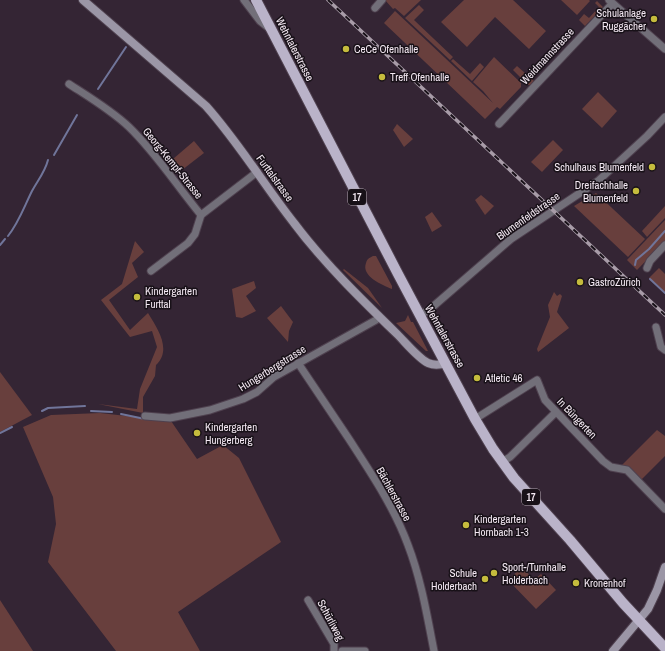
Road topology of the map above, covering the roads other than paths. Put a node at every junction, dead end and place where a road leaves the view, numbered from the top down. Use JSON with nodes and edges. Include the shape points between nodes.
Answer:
{"nodes":[{"id":1,"x":84,"y":0,"type":"edge"},
{"id":2,"x":244,"y":0,"type":"edge"},
{"id":3,"x":256,"y":0,"type":"edge"},
{"id":4,"x":382,"y":0,"type":"edge"},
{"id":5,"x":611,"y":2,"type":"edge"},
{"id":6,"x":375,"y":8,"type":"dead end"},
{"id":7,"x":270,"y":29,"type":"junction"},
{"id":8,"x":665,"y":49,"type":"edge"},
{"id":9,"x":69,"y":84,"type":"dead end"},
{"id":10,"x":665,"y":118,"type":"edge"},
{"id":11,"x":499,"y":124,"type":"dead end"},
{"id":12,"x":257,"y":172,"type":"junction"},
{"id":13,"x":201,"y":215,"type":"junction"},
{"id":14,"x":665,"y":245,"type":"edge"},
{"id":15,"x":647,"y":268,"type":"dead end"},
{"id":16,"x":151,"y":272,"type":"dead end"},
{"id":17,"x":420,"y":315,"type":"junction"},
{"id":18,"x":380,"y":316,"type":"junction"},
{"id":19,"x":656,"y":327,"type":"dead end"},
{"id":20,"x":665,"y":350,"type":"edge"},
{"id":21,"x":298,"y":363,"type":"junction"},
{"id":22,"x":446,"y":363,"type":"junction"},
{"id":23,"x":556,"y":412,"type":"junction"},
{"id":24,"x":145,"y":416,"type":"dead end"},
{"id":25,"x":475,"y":419,"type":"junction"},
{"id":26,"x":502,"y":462,"type":"junction"},
{"id":27,"x":665,"y":509,"type":"edge"},
{"id":28,"x":665,"y":567,"type":"edge"},
{"id":29,"x":308,"y":600,"type":"dead end"},
{"id":30,"x":638,"y":620,"type":"junction"},
{"id":31,"x":665,"y":648,"type":"edge"},
{"id":32,"x":334,"y":651,"type":"edge"},
{"id":33,"x":342,"y":651,"type":"edge"},
{"id":34,"x":365,"y":651,"type":"edge"},
{"id":35,"x":434,"y":651,"type":"edge"},
{"id":36,"x":613,"y":651,"type":"edge"}],
"edges":[{"from":1,"to":12,"type":"street","name":"Furttalstrasse","via":[[206,106]]},
{"from":2,"to":7,"type":"street","via":[[260,21]]},
{"from":3,"to":7,"type":"main road","name":"Wehntalerstrasse","number":"17"},
{"from":4,"to":6,"type":"street"},
{"from":5,"to":8,"type":"street"},
{"from":5,"to":11,"type":"street","name":"Weidmannstrasse"},
{"from":7,"to":17,"type":"main road","name":"Wehntalerstrasse","number":"17"},
{"from":9,"to":13,"type":"street","name":"Georg-Kempf-Strasse","via":[[117,116],[155,156]]},
{"from":10,"to":17,"type":"street","name":"Blumenfeldstrasse","via":[[598,181],[511,239]]},
{"from":12,"to":13,"type":"street","name":"Georg-Kempf-Strasse"},
{"from":12,"to":18,"type":"street","name":"Furttalstrasse","via":[[309,243]]},
{"from":13,"to":16,"type":"street","name":"Georg-Kempf-Strasse","via":[[195,234],[188,243]]},
{"from":14,"to":15,"type":"street"},
{"from":17,"to":22,"type":"main road","name":"Wehntalerstrasse","number":"17"},
{"from":18,"to":21,"type":"street","name":"Hungerbergstrasse"},
{"from":18,"to":22,"type":"street","name":"Furttalstrasse","via":[[424,360],[435,365]]},
{"from":19,"to":20,"type":"street","via":[[661,347]]},
{"from":21,"to":24,"type":"street","name":"Hungerbergstrasse","via":[[243,399],[210,410],[170,418]]},
{"from":21,"to":35,"type":"street","name":"Bächlerstrasse","via":[[380,488],[401,529],[418,573]]},
{"from":22,"to":25,"type":"main road","name":"Wehntalerstrasse","number":"17"},
{"from":23,"to":25,"type":"street","name":"In Büngerten","via":[[545,400],[537,380]]},
{"from":23,"to":26,"type":"street"},
{"from":23,"to":27,"type":"street","name":"In Büngerten","via":[[603,461],[611,467],[627,470]]},
{"from":25,"to":26,"type":"main road","name":"Wehntalerstrasse","number":"17"},
{"from":26,"to":30,"type":"main road","name":"Wehntalerstrasse","number":"17"},
{"from":28,"to":30,"type":"street","via":[[648,609]]},
{"from":29,"to":32,"type":"street","name":"Schürliweg","via":[[334,644]]},
{"from":30,"to":31,"type":"main road","name":"Wehntalerstrasse","number":"17"},
{"from":30,"to":36,"type":"street"},
{"from":33,"to":34,"type":"street"}]}
